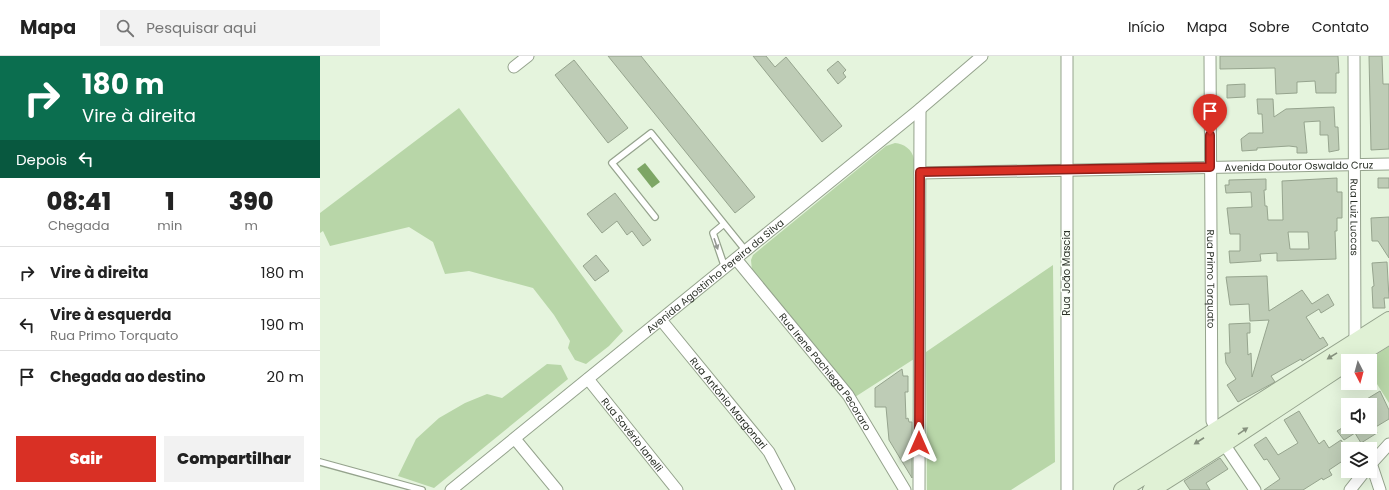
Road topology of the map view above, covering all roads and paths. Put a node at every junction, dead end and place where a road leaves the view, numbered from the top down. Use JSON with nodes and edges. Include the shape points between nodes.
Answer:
{"nodes":[{"id":1,"x":528,"y":56,"type":"edge"},
{"id":2,"x":1067,"y":56,"type":"edge"},
{"id":3,"x":1210,"y":56,"type":"edge"},
{"id":4,"x":1354,"y":56,"type":"edge"},
{"id":5,"x":980,"y":58,"type":"edge"},
{"id":6,"x":514,"y":67,"type":"dead end"},
{"id":7,"x":920,"y":109,"type":"junction"},
{"id":8,"x":1389,"y":164,"type":"edge"},
{"id":9,"x":1355,"y":165,"type":"junction"},
{"id":10,"x":1210,"y":167,"type":"junction"},
{"id":11,"x":1066,"y":169,"type":"junction"},
{"id":12,"x":920,"y":172,"type":"junction"},
{"id":13,"x":655,"y":217,"type":"dead end"},
{"id":14,"x":724,"y":224,"type":"junction"},
{"id":15,"x":746,"y":251,"type":"junction"},
{"id":16,"x":736,"y":259,"type":"junction"},
{"id":17,"x":725,"y":268,"type":"junction"},
{"id":18,"x":661,"y":320,"type":"junction"},
{"id":19,"x":1389,"y":320,"type":"edge"},
{"id":20,"x":1389,"y":336,"type":"edge"},
{"id":21,"x":1353,"y":354,"type":"edge"},
{"id":22,"x":1341,"y":361,"type":"edge"},
{"id":23,"x":1341,"y":362,"type":"edge"},
{"id":24,"x":588,"y":379,"type":"junction"},
{"id":25,"x":1216,"y":430,"type":"junction"},
{"id":26,"x":515,"y":439,"type":"junction"},
{"id":27,"x":1224,"y":444,"type":"junction"},
{"id":28,"x":1389,"y":444,"type":"edge"},
{"id":29,"x":1377,"y":457,"type":"edge"},
{"id":30,"x":320,"y":462,"type":"edge"},
{"id":31,"x":1360,"y":478,"type":"edge"},
{"id":32,"x":1374,"y":478,"type":"edge"},
{"id":33,"x":422,"y":490,"type":"edge"},
{"id":34,"x":451,"y":490,"type":"edge"},
{"id":35,"x":557,"y":490,"type":"edge"},
{"id":36,"x":677,"y":490,"type":"edge"},
{"id":37,"x":789,"y":490,"type":"edge"},
{"id":38,"x":905,"y":490,"type":"edge"},
{"id":39,"x":919,"y":490,"type":"edge"},
{"id":40,"x":1067,"y":490,"type":"edge"},
{"id":41,"x":1122,"y":490,"type":"edge"},
{"id":42,"x":1151,"y":490,"type":"edge"},
{"id":43,"x":1255,"y":490,"type":"edge"},
{"id":44,"x":1350,"y":490,"type":"edge"},
{"id":45,"x":1380,"y":490,"type":"edge"}],
"edges":[{"from":1,"to":6,"type":"street"},
{"from":2,"to":11,"type":"street","name":"Rua João Mascia"},
{"from":3,"to":10,"type":"street","name":"Rua Primo Torquato"},
{"from":4,"to":9,"type":"street","name":"Rua Luiz Luccas"},
{"from":5,"to":7,"type":"street","name":"Avenida Agostinho Pereira da Silva"},
{"from":7,"to":12,"type":"street"},
{"from":7,"to":15,"type":"street","name":"Avenida Agostinho Pereira da Silva"},
{"from":8,"to":9,"type":"street","name":"Avenida Doutor Oswaldo Cruz"},
{"from":9,"to":10,"type":"street","name":"Avenida Doutor Oswaldo Cruz"},
{"from":9,"to":21,"type":"street","name":"Rua Luiz Luccas"},
{"from":10,"to":11,"type":"street","name":"Avenida Doutor Oswaldo Cruz"},
{"from":10,"to":25,"type":"street","name":"Rua Primo Torquato","via":[[1212,421]]},
{"from":11,"to":12,"type":"street","name":"Avenida Doutor Oswaldo Cruz"},
{"from":11,"to":40,"type":"street","name":"Rua João Mascia"},
{"from":12,"to":39,"type":"street"},
{"from":13,"to":14,"type":"lane","via":[[612,163],[650,133]]},
{"from":14,"to":15,"type":"lane"},
{"from":14,"to":17,"type":"lane","one_way":true,"via":[[713,233]]},
{"from":15,"to":16,"type":"street","name":"Avenida Agostinho Pereira da Silva"},
{"from":16,"to":17,"type":"street","name":"Avenida Agostinho Pereira da Silva"},
{"from":16,"to":38,"type":"street","name":"Rua Irene Pachiega Pecoraro","via":[[848,395]]},
{"from":17,"to":18,"type":"street","name":"Avenida Agostinho Pereira da Silva"},
{"from":18,"to":24,"type":"street","name":"Avenida Agostinho Pereira da Silva"},
{"from":18,"to":37,"type":"street","name":"Rua Antônio Margonari","via":[[769,452]]},
{"from":19,"to":21,"type":"street"},
{"from":20,"to":21,"type":"street"},
{"from":22,"to":25,"type":"street","one_way":true},
{"from":27,"to":23,"type":"street","one_way":true},
{"from":24,"to":26,"type":"street","name":"Avenida Agostinho Pereira da Silva"},
{"from":24,"to":36,"type":"street","name":"Rua Savério Ianelli"},
{"from":25,"to":27,"type":"street","name":"Rua Primo Torquato"},
{"from":25,"to":41,"type":"street","one_way":true},
{"from":26,"to":34,"type":"street","name":"Avenida Agostinho Pereira da Silva"},
{"from":26,"to":35,"type":"street"},
{"from":27,"to":42,"type":"street"},
{"from":27,"to":43,"type":"street","name":"Rua Primo Torquato"},
{"from":28,"to":29,"type":"street"},
{"from":30,"to":33,"type":"lane"},
{"from":31,"to":44,"type":"street"},
{"from":32,"to":45,"type":"street"}]}
